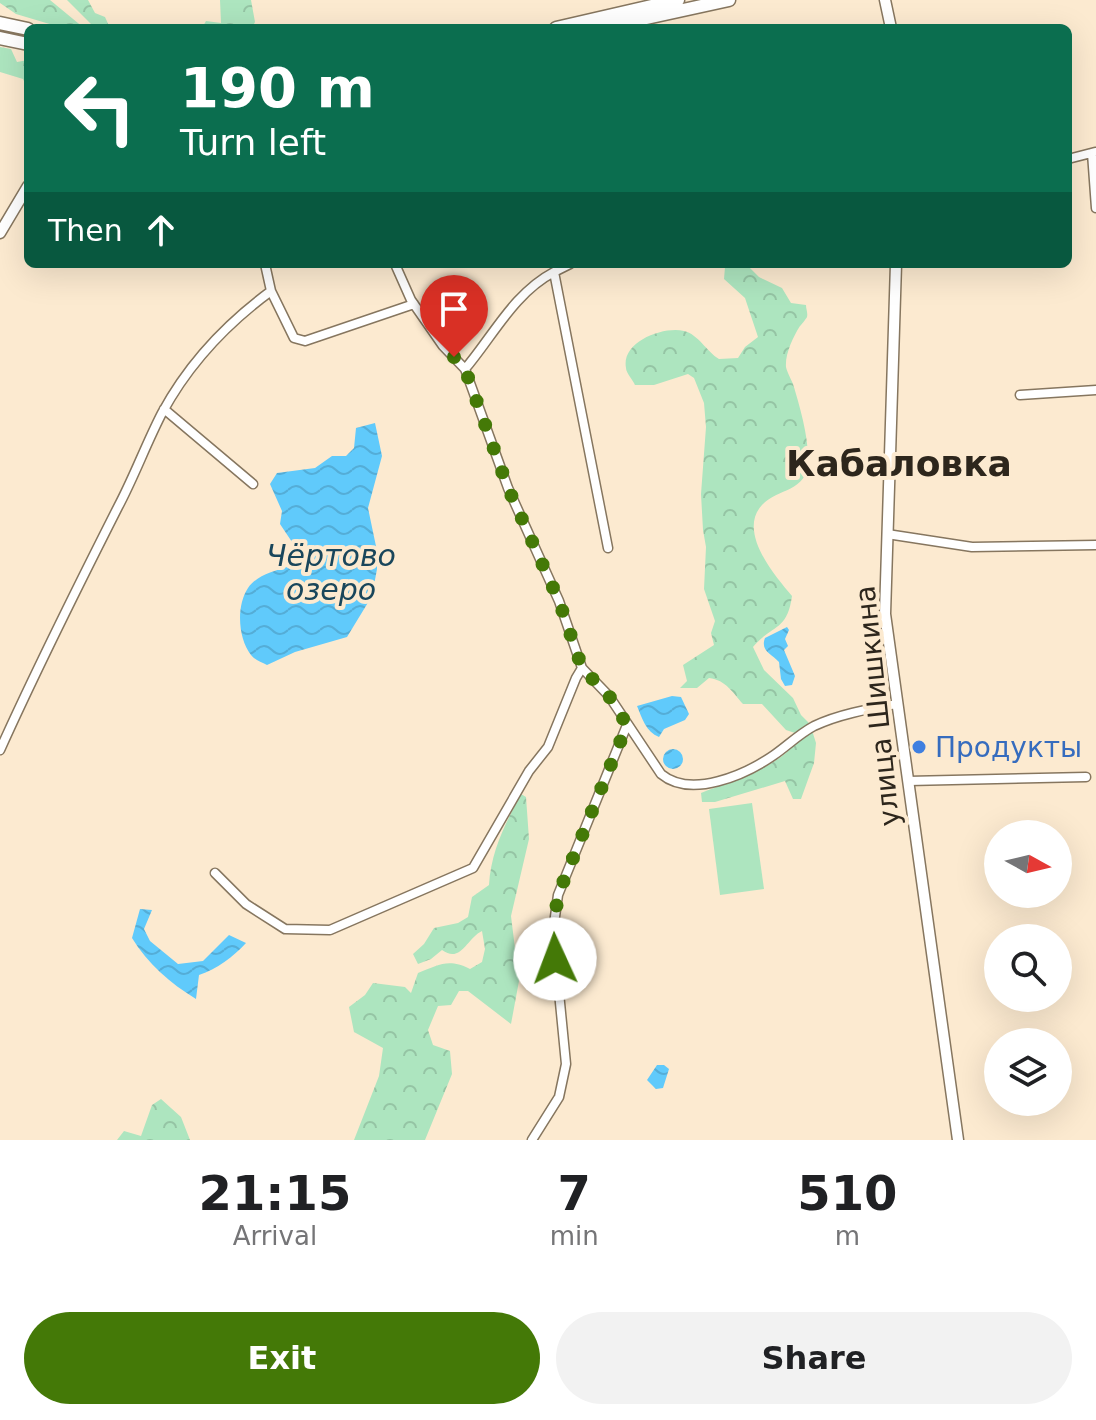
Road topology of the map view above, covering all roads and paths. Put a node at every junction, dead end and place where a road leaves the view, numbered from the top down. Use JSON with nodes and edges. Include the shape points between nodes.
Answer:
{"nodes":[{"id":1,"x":678,"y":0,"type":"edge"},
{"id":2,"x":729,"y":0,"type":"edge"},
{"id":3,"x":885,"y":0,"type":"edge"},
{"id":4,"x":0,"y":23,"type":"edge"},
{"id":5,"x":573,"y":24,"type":"edge"},
{"id":6,"x":619,"y":24,"type":"edge"},
{"id":7,"x":890,"y":24,"type":"edge"},
{"id":8,"x":24,"y":28,"type":"edge"},
{"id":9,"x":0,"y":38,"type":"edge"},
{"id":10,"x":24,"y":43,"type":"edge"},
{"id":11,"x":1094,"y":152,"type":"edge"},
{"id":12,"x":1072,"y":158,"type":"edge"},
{"id":13,"x":24,"y":193,"type":"edge"},
{"id":14,"x":1096,"y":208,"type":"edge"},
{"id":15,"x":0,"y":233,"type":"edge"},
{"id":16,"x":266,"y":268,"type":"edge"},
{"id":17,"x":397,"y":268,"type":"edge"},
{"id":18,"x":562,"y":268,"type":"edge"},
{"id":19,"x":896,"y":268,"type":"edge"},
{"id":20,"x":554,"y":272,"type":"junction"},
{"id":21,"x":271,"y":291,"type":"junction"},
{"id":22,"x":414,"y":304,"type":"junction"},
{"id":23,"x":465,"y":369,"type":"junction"},
{"id":24,"x":1096,"y":390,"type":"edge"},
{"id":25,"x":1020,"y":395,"type":"dead end"},
{"id":26,"x":164,"y":409,"type":"junction"},
{"id":27,"x":253,"y":484,"type":"dead end"},
{"id":28,"x":887,"y":534,"type":"junction"},
{"id":29,"x":1096,"y":545,"type":"edge"},
{"id":30,"x":608,"y":548,"type":"dead end"},
{"id":31,"x":582,"y":668,"type":"junction"},
{"id":32,"x":897,"y":704,"type":"junction"},
{"id":33,"x":627,"y":725,"type":"junction"},
{"id":34,"x":0,"y":750,"type":"edge"},
{"id":35,"x":1086,"y":777,"type":"dead end"},
{"id":36,"x":908,"y":781,"type":"junction"},
{"id":37,"x":215,"y":873,"type":"dead end"},
{"id":38,"x":532,"y":1140,"type":"edge"},
{"id":39,"x":958,"y":1140,"type":"edge"}],
"edges":[{"from":1,"to":5,"type":"main road"},
{"from":2,"to":6,"type":"main road"},
{"from":3,"to":7,"type":"street"},
{"from":4,"to":8,"type":"main road"},
{"from":9,"to":10,"type":"main road"},
{"from":11,"to":12,"type":"street"},
{"from":11,"to":14,"type":"street"},
{"from":13,"to":15,"type":"street"},
{"from":16,"to":21,"type":"street"},
{"from":17,"to":22,"type":"street"},
{"from":18,"to":20,"type":"street"},
{"from":19,"to":28,"type":"street","name":"улица Шишкина"},
{"from":20,"to":23,"type":"street","via":[[524,294]]},
{"from":20,"to":30,"type":"street"},
{"from":21,"to":22,"type":"street","via":[[294,338],[305,341]]},
{"from":21,"to":26,"type":"street","via":[[208,345]]},
{"from":22,"to":23,"type":"street"},
{"from":23,"to":31,"type":"street"},
{"from":24,"to":25,"type":"street"},
{"from":26,"to":27,"type":"street"},
{"from":26,"to":34,"type":"street"},
{"from":28,"to":29,"type":"street","via":[[972,547]]},
{"from":28,"to":32,"type":"street","name":"улица Шишкина","via":[[885,614]]},
{"from":31,"to":33,"type":"street"},
{"from":31,"to":37,"type":"street","via":[[548,747],[473,868],[330,930],[285,929],[246,904]]},
{"from":32,"to":33,"type":"street","via":[[813,727],[748,770],[690,785],[661,774]]},
{"from":32,"to":36,"type":"street","name":"улица Шишкина"},
{"from":33,"to":38,"type":"street","via":[[558,895],[553,931],[566,1064],[559,1097]]},
{"from":35,"to":36,"type":"street"},
{"from":36,"to":39,"type":"street","name":"улица Шишкина"}]}
